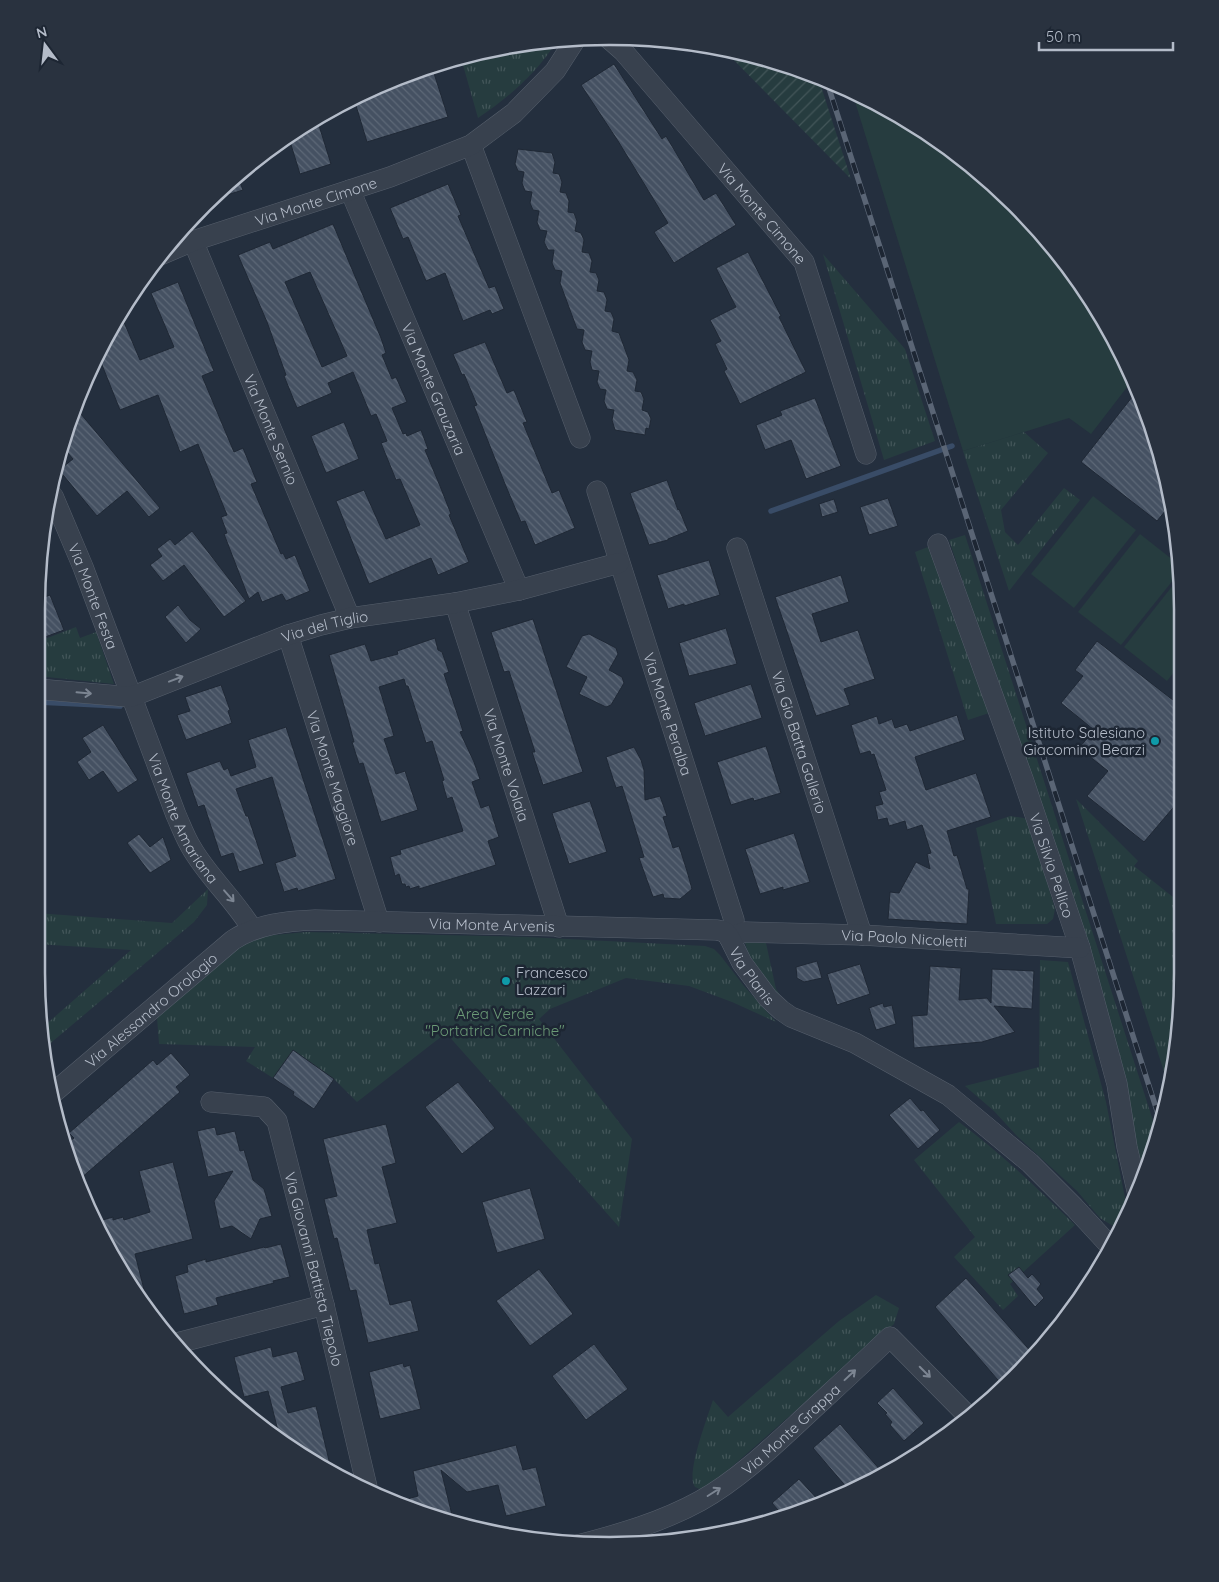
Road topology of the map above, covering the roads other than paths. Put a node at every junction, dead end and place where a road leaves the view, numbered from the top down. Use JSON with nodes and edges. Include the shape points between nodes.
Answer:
{"nodes":[{"id":1,"x":617,"y":45,"type":"edge"},
{"id":2,"x":571,"y":46,"type":"edge"},
{"id":3,"x":471,"y":144,"type":"junction"},
{"id":4,"x":350,"y":190,"type":"junction"},
{"id":5,"x":193,"y":241,"type":"junction"},
{"id":6,"x":176,"y":248,"type":"edge"},
{"id":7,"x":580,"y":438,"type":"dead end"},
{"id":8,"x":866,"y":454,"type":"dead end"},
{"id":9,"x":597,"y":491,"type":"dead end"},
{"id":10,"x":56,"y":502,"type":"edge"},
{"id":11,"x":938,"y":544,"type":"dead end"},
{"id":12,"x":736,"y":548,"type":"dead end"},
{"id":13,"x":619,"y":563,"type":"junction"},
{"id":14,"x":519,"y":590,"type":"junction"},
{"id":15,"x":455,"y":603,"type":"junction"},
{"id":16,"x":350,"y":618,"type":"junction"},
{"id":17,"x":288,"y":635,"type":"junction"},
{"id":18,"x":45,"y":690,"type":"edge"},
{"id":19,"x":131,"y":697,"type":"junction"},
{"id":20,"x":378,"y":922,"type":"junction"},
{"id":21,"x":559,"y":927,"type":"junction"},
{"id":22,"x":252,"y":929,"type":"junction"},
{"id":23,"x":862,"y":935,"type":"junction"},
{"id":24,"x":729,"y":936,"type":"junction"},
{"id":25,"x":1080,"y":948,"type":"junction"},
{"id":26,"x":57,"y":1089,"type":"edge"},
{"id":27,"x":211,"y":1102,"type":"dead end"},
{"id":28,"x":1134,"y":1180,"type":"edge"},
{"id":29,"x":1106,"y":1241,"type":"edge"},
{"id":30,"x":324,"y":1305,"type":"junction"},
{"id":31,"x":182,"y":1342,"type":"edge"},
{"id":32,"x":964,"y":1412,"type":"edge"},
{"id":33,"x":366,"y":1482,"type":"edge"},
{"id":34,"x":609,"y":1537,"type":"edge"}],
"edges":[{"from":1,"to":8,"type":"street","name":"Via Monte Cimone","via":[[804,262]]},
{"from":2,"to":3,"type":"street","name":"Via Monte Cimone","via":[[555,71],[514,112]]},
{"from":3,"to":4,"type":"street","name":"Via Monte Cimone","via":[[390,178]]},
{"from":3,"to":7,"type":"street"},
{"from":4,"to":5,"type":"street","name":"Via Monte Cimone"},
{"from":4,"to":14,"type":"street","name":"Via Monte Grauzaria"},
{"from":5,"to":6,"type":"street","name":"Via Monte Cimone"},
{"from":5,"to":16,"type":"street","name":"Via Monte Sernio"},
{"from":9,"to":13,"type":"street","name":"Via Monte Peralba"},
{"from":10,"to":19,"type":"street","name":"Via Monte Festa"},
{"from":11,"to":25,"type":"street","name":"Via Silvio Pellico","via":[[1024,778]]},
{"from":12,"to":23,"type":"street","name":"Via Gio Batta Gallerio"},
{"from":13,"to":14,"type":"street","name":"Via del Tiglio"},
{"from":13,"to":24,"type":"street","name":"Via Monte Peralba","via":[[734,920]]},
{"from":14,"to":15,"type":"street","name":"Via del Tiglio"},
{"from":15,"to":16,"type":"street","name":"Via del Tiglio"},
{"from":15,"to":21,"type":"street","name":"Via Monte Volaia"},
{"from":16,"to":17,"type":"street","name":"Via del Tiglio"},
{"from":19,"to":17,"type":"street","name":"Via del Tiglio","one_way":true},
{"from":17,"to":20,"type":"street","name":"Via Monte Maggiore"},
{"from":18,"to":19,"type":"street","name":"Via del Tiglio","one_way":true},
{"from":19,"to":22,"type":"street","name":"Via Monte Amariana","one_way":true,"via":[[191,848],[238,906]]},
{"from":20,"to":21,"type":"street","name":"Via Monte Arvenis"},
{"from":20,"to":22,"type":"street","name":"Via Monte Arvenis","via":[[290,921]]},
{"from":21,"to":24,"type":"street","name":"Via Monte Arvenis","via":[[717,930]]},
{"from":22,"to":26,"type":"street","name":"Via Alessandro Orologio","via":[[233,940]]},
{"from":23,"to":24,"type":"street","name":"Via Paolo Nicoletti","via":[[745,932]]},
{"from":23,"to":25,"type":"street","name":"Via Paolo Nicoletti"},
{"from":24,"to":29,"type":"street","name":"Via Planis","via":[[742,963],[781,1010],[855,1044],[948,1095],[1030,1163]]},
{"from":25,"to":28,"type":"street","name":"Via Silvio Pellico","via":[[1117,1084]]},
{"from":27,"to":30,"type":"street","name":"Via Giovanni Battista Tiepolo","via":[[264,1107],[277,1121]]},
{"from":30,"to":31,"type":"street"},
{"from":30,"to":33,"type":"street","name":"Via Giovanni Battista Tiepolo"},
{"from":34,"to":32,"type":"street","name":"Via Monte Grappa","one_way":true,"via":[[700,1501],[739,1475],[890,1337]]}]}
